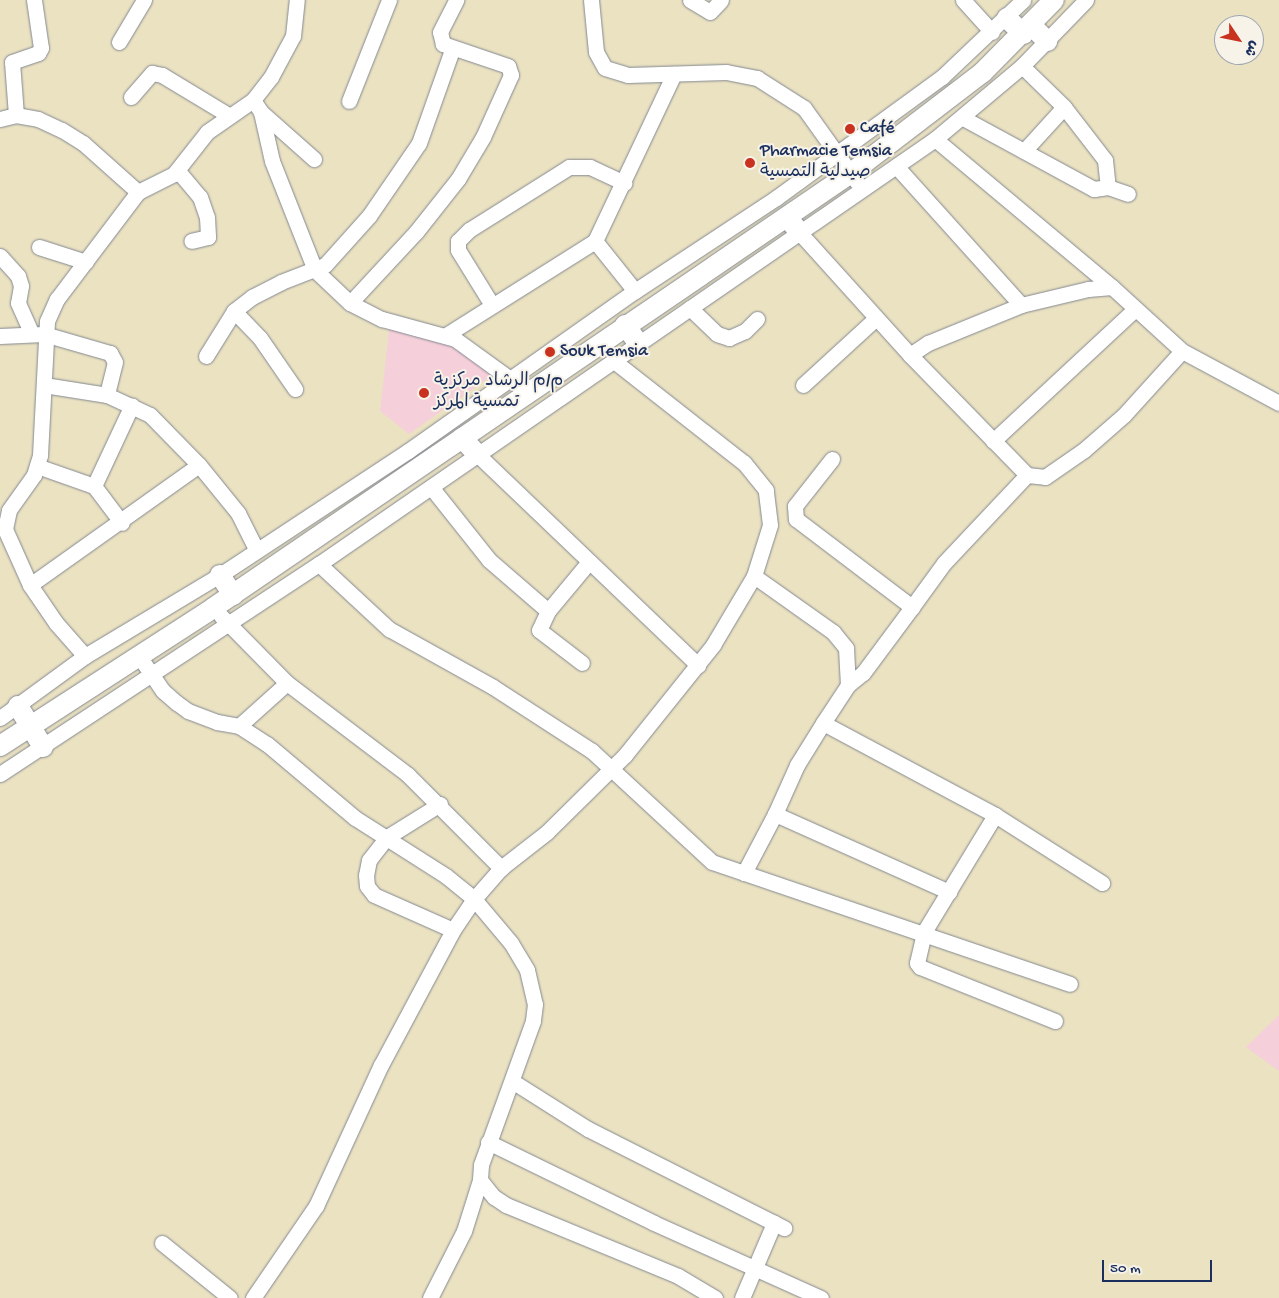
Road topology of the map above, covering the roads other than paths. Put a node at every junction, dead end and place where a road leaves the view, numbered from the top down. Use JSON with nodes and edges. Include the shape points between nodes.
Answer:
{"nodes":[{"id":1,"x":34,"y":0,"type":"edge"},
{"id":2,"x":144,"y":0,"type":"edge"},
{"id":3,"x":297,"y":0,"type":"edge"},
{"id":4,"x":389,"y":0,"type":"edge"},
{"id":5,"x":456,"y":0,"type":"edge"},
{"id":6,"x":690,"y":0,"type":"edge"},
{"id":7,"x":721,"y":0,"type":"edge"},
{"id":8,"x":963,"y":0,"type":"edge"},
{"id":9,"x":1023,"y":0,"type":"edge"},
{"id":10,"x":1054,"y":0,"type":"edge"},
{"id":11,"x":1086,"y":0,"type":"edge"},
{"id":12,"x":595,"y":1,"type":"edge"},
{"id":13,"x":1006,"y":18,"type":"junction"},
{"id":14,"x":1027,"y":29,"type":"junction"},
{"id":15,"x":992,"y":32,"type":"junction"},
{"id":16,"x":1047,"y":41,"type":"junction"},
{"id":17,"x":119,"y":42,"type":"dead end"},
{"id":18,"x":452,"y":50,"type":"junction"},
{"id":19,"x":6,"y":59,"type":"edge"},
{"id":20,"x":1022,"y":66,"type":"junction"},
{"id":21,"x":674,"y":74,"type":"junction"},
{"id":22,"x":131,"y":98,"type":"dead end"},
{"id":23,"x":349,"y":101,"type":"dead end"},
{"id":24,"x":257,"y":106,"type":"junction"},
{"id":25,"x":1064,"y":107,"type":"junction"},
{"id":26,"x":16,"y":115,"type":"junction"},
{"id":27,"x":230,"y":116,"type":"junction"},
{"id":28,"x":963,"y":118,"type":"junction"},
{"id":29,"x":0,"y":119,"type":"edge"},
{"id":30,"x":935,"y":138,"type":"junction"},
{"id":31,"x":1024,"y":151,"type":"junction"},
{"id":32,"x":838,"y":152,"type":"junction"},
{"id":33,"x":314,"y":158,"type":"dead end"},
{"id":34,"x":896,"y":166,"type":"junction"},
{"id":35,"x":178,"y":171,"type":"junction"},
{"id":36,"x":857,"y":181,"type":"junction"},
{"id":37,"x":625,"y":183,"type":"junction"},
{"id":38,"x":1108,"y":188,"type":"junction"},
{"id":39,"x":138,"y":192,"type":"junction"},
{"id":40,"x":1128,"y":194,"type":"dead end"},
{"id":41,"x":787,"y":217,"type":"junction"},
{"id":42,"x":799,"y":232,"type":"junction"},
{"id":43,"x":191,"y":241,"type":"dead end"},
{"id":44,"x":595,"y":241,"type":"junction"},
{"id":45,"x":39,"y":247,"type":"dead end"},
{"id":46,"x":0,"y":256,"type":"edge"},
{"id":47,"x":86,"y":262,"type":"junction"},
{"id":48,"x":315,"y":270,"type":"junction"},
{"id":49,"x":1112,"y":287,"type":"junction"},
{"id":50,"x":635,"y":291,"type":"junction"},
{"id":51,"x":350,"y":303,"type":"junction"},
{"id":52,"x":492,"y":305,"type":"junction"},
{"id":53,"x":1021,"y":306,"type":"junction"},
{"id":54,"x":690,"y":308,"type":"junction"},
{"id":55,"x":1135,"y":309,"type":"junction"},
{"id":56,"x":234,"y":311,"type":"junction"},
{"id":57,"x":875,"y":319,"type":"junction"},
{"id":58,"x":757,"y":320,"type":"dead end"},
{"id":59,"x":625,"y":325,"type":"junction"},
{"id":60,"x":38,"y":334,"type":"junction"},
{"id":61,"x":446,"y":335,"type":"junction"},
{"id":62,"x":0,"y":336,"type":"edge"},
{"id":63,"x":638,"y":343,"type":"junction"},
{"id":64,"x":1182,"y":351,"type":"junction"},
{"id":65,"x":910,"y":355,"type":"junction"},
{"id":66,"x":206,"y":356,"type":"dead end"},
{"id":67,"x":614,"y":361,"type":"junction"},
{"id":68,"x":510,"y":378,"type":"junction"},
{"id":69,"x":44,"y":385,"type":"junction"},
{"id":70,"x":803,"y":385,"type":"dead end"},
{"id":71,"x":295,"y":389,"type":"dead end"},
{"id":72,"x":528,"y":392,"type":"junction"},
{"id":73,"x":107,"y":395,"type":"junction"},
{"id":74,"x":1279,"y":403,"type":"edge"},
{"id":75,"x":132,"y":405,"type":"junction"},
{"id":76,"x":462,"y":438,"type":"junction"},
{"id":77,"x":993,"y":441,"type":"junction"},
{"id":78,"x":478,"y":454,"type":"junction"},
{"id":79,"x":832,"y":459,"type":"dead end"},
{"id":80,"x":199,"y":465,"type":"junction"},
{"id":81,"x":37,"y":466,"type":"junction"},
{"id":82,"x":1027,"y":475,"type":"junction"},
{"id":83,"x":94,"y":486,"type":"junction"},
{"id":84,"x":430,"y":487,"type":"junction"},
{"id":85,"x":122,"y":523,"type":"junction"},
{"id":86,"x":257,"y":551,"type":"junction"},
{"id":87,"x":588,"y":563,"type":"junction"},
{"id":88,"x":319,"y":564,"type":"junction"},
{"id":89,"x":220,"y":576,"type":"junction"},
{"id":90,"x":754,"y":576,"type":"junction"},
{"id":91,"x":30,"y":585,"type":"junction"},
{"id":92,"x":233,"y":595,"type":"junction"},
{"id":93,"x":912,"y":607,"type":"junction"},
{"id":94,"x":213,"y":608,"type":"junction"},
{"id":95,"x":548,"y":611,"type":"junction"},
{"id":96,"x":227,"y":624,"type":"junction"},
{"id":97,"x":85,"y":656,"type":"junction"},
{"id":98,"x":139,"y":656,"type":"junction"},
{"id":99,"x":582,"y":663,"type":"dead end"},
{"id":100,"x":698,"y":665,"type":"junction"},
{"id":101,"x":152,"y":675,"type":"junction"},
{"id":102,"x":287,"y":683,"type":"junction"},
{"id":103,"x":848,"y":685,"type":"junction"},
{"id":104,"x":18,"y":706,"type":"junction"},
{"id":105,"x":0,"y":718,"type":"edge"},
{"id":106,"x":823,"y":723,"type":"junction"},
{"id":107,"x":30,"y":726,"type":"junction"},
{"id":108,"x":239,"y":726,"type":"junction"},
{"id":109,"x":0,"y":746,"type":"edge"},
{"id":110,"x":42,"y":747,"type":"junction"},
{"id":111,"x":613,"y":768,"type":"junction"},
{"id":112,"x":0,"y":774,"type":"edge"},
{"id":113,"x":440,"y":804,"type":"junction"},
{"id":114,"x":775,"y":814,"type":"junction"},
{"id":115,"x":995,"y":815,"type":"junction"},
{"id":116,"x":388,"y":837,"type":"junction"},
{"id":117,"x":501,"y":868,"type":"junction"},
{"id":118,"x":744,"y":873,"type":"junction"},
{"id":119,"x":1102,"y":883,"type":"dead end"},
{"id":120,"x":949,"y":892,"type":"junction"},
{"id":121,"x":474,"y":899,"type":"junction"},
{"id":122,"x":453,"y":930,"type":"junction"},
{"id":123,"x":924,"y":932,"type":"junction"},
{"id":124,"x":1070,"y":984,"type":"dead end"},
{"id":125,"x":1055,"y":1021,"type":"dead end"},
{"id":126,"x":512,"y":1082,"type":"junction"},
{"id":127,"x":488,"y":1142,"type":"junction"},
{"id":128,"x":480,"y":1180,"type":"junction"},
{"id":129,"x":162,"y":1243,"type":"dead end"},
{"id":130,"x":753,"y":1267,"type":"junction"},
{"id":131,"x":230,"y":1298,"type":"edge"},
{"id":132,"x":253,"y":1298,"type":"edge"},
{"id":133,"x":430,"y":1298,"type":"edge"},
{"id":134,"x":715,"y":1298,"type":"edge"},
{"id":135,"x":742,"y":1298,"type":"edge"},
{"id":136,"x":821,"y":1298,"type":"edge"}],
"edges":[{"from":1,"to":19,"type":"street","via":[[41,48],[38,52]]},
{"from":2,"to":17,"type":"street"},
{"from":3,"to":24,"type":"street","via":[[293,36]]},
{"from":4,"to":23,"type":"street"},
{"from":5,"to":18,"type":"street","via":[[440,36],[443,44]]},
{"from":6,"to":7,"type":"street","via":[[710,12]]},
{"from":8,"to":15,"type":"street"},
{"from":9,"to":13,"type":"street"},
{"from":10,"to":14,"type":"main road"},
{"from":11,"to":16,"type":"street"},
{"from":12,"to":21,"type":"street","via":[[596,52],[602,65],[628,75]]},
{"from":13,"to":14,"type":"main road"},
{"from":13,"to":15,"type":"street"},
{"from":14,"to":16,"type":"main road"},
{"from":14,"to":36,"type":"main road"},
{"from":15,"to":32,"type":"street","via":[[942,77]]},
{"from":16,"to":20,"type":"street"},
{"from":18,"to":48,"type":"street","via":[[436,100],[409,161],[339,252]]},
{"from":18,"to":51,"type":"street","via":[[508,66],[511,75],[483,138],[458,179],[416,232]]},
{"from":19,"to":26,"type":"street"},
{"from":20,"to":25,"type":"street"},
{"from":20,"to":28,"type":"street"},
{"from":21,"to":32,"type":"street","via":[[726,72],[757,78],[804,108]]},
{"from":21,"to":37,"type":"street"},
{"from":22,"to":27,"type":"street","via":[[152,73],[162,75]]},
{"from":24,"to":27,"type":"street"},
{"from":24,"to":33,"type":"street"},
{"from":24,"to":48,"type":"street","via":[[272,161]]},
{"from":25,"to":31,"type":"street"},
{"from":25,"to":38,"type":"street","via":[[1105,160]]},
{"from":26,"to":29,"type":"street"},
{"from":26,"to":39,"type":"street","via":[[38,119],[62,130]]},
{"from":27,"to":35,"type":"street","via":[[207,132]]},
{"from":28,"to":30,"type":"street"},
{"from":28,"to":31,"type":"street"},
{"from":30,"to":34,"type":"street"},
{"from":30,"to":49,"type":"street"},
{"from":31,"to":38,"type":"street","via":[[1094,188]]},
{"from":32,"to":36,"type":"street"},
{"from":32,"to":50,"type":"street"},
{"from":34,"to":36,"type":"street"},
{"from":34,"to":53,"type":"street"},
{"from":35,"to":39,"type":"street"},
{"from":35,"to":43,"type":"street","via":[[200,197],[208,217],[208,237]]},
{"from":36,"to":41,"type":"main road"},
{"from":36,"to":42,"type":"street"},
{"from":37,"to":44,"type":"street"},
{"from":37,"to":52,"type":"street","via":[[585,166],[569,167],[469,230],[458,241],[458,250]]},
{"from":38,"to":40,"type":"street"},
{"from":39,"to":47,"type":"street"},
{"from":41,"to":42,"type":"main road"},
{"from":41,"to":59,"type":"main road"},
{"from":42,"to":54,"type":"street"},
{"from":42,"to":57,"type":"street"},
{"from":44,"to":50,"type":"street"},
{"from":44,"to":52,"type":"street"},
{"from":45,"to":47,"type":"street"},
{"from":46,"to":60,"type":"street","via":[[18,276],[21,286],[18,303]]},
{"from":47,"to":60,"type":"street","via":[[52,308]]},
{"from":48,"to":51,"type":"street"},
{"from":48,"to":56,"type":"street","via":[[280,282]]},
{"from":49,"to":53,"type":"street","via":[[1088,289]]},
{"from":49,"to":55,"type":"street"},
{"from":50,"to":68,"type":"street"},
{"from":51,"to":61,"type":"street","via":[[382,319]]},
{"from":52,"to":61,"type":"street"},
{"from":53,"to":65,"type":"street","via":[[928,342]]},
{"from":54,"to":58,"type":"street","via":[[716,334],[729,338],[746,331]]},
{"from":54,"to":63,"type":"street"},
{"from":55,"to":64,"type":"street"},
{"from":55,"to":77,"type":"street"},
{"from":56,"to":66,"type":"street"},
{"from":56,"to":71,"type":"street","via":[[260,338]]},
{"from":57,"to":65,"type":"street"},
{"from":57,"to":70,"type":"street"},
{"from":59,"to":63,"type":"main road"},
{"from":59,"to":72,"type":"main road"},
{"from":60,"to":62,"type":"street"},
{"from":60,"to":69,"type":"street"},
{"from":60,"to":73,"type":"street","via":[[110,353],[115,362]]},
{"from":61,"to":68,"type":"street","via":[[469,347]]},
{"from":63,"to":67,"type":"street"},
{"from":64,"to":74,"type":"street"},
{"from":64,"to":82,"type":"street","via":[[1124,415],[1084,450],[1045,476]]},
{"from":65,"to":77,"type":"street"},
{"from":67,"to":78,"type":"street"},
{"from":67,"to":90,"type":"street","via":[[744,463],[766,490],[770,525]]},
{"from":68,"to":72,"type":"street"},
{"from":68,"to":86,"type":"street"},
{"from":69,"to":73,"type":"street"},
{"from":69,"to":81,"type":"street","via":[[43,434]]},
{"from":72,"to":76,"type":"main road"},
{"from":73,"to":75,"type":"street"},
{"from":75,"to":80,"type":"street","via":[[150,415]]},
{"from":75,"to":83,"type":"street"},
{"from":76,"to":78,"type":"main road"},
{"from":76,"to":92,"type":"main road"},
{"from":77,"to":82,"type":"street"},
{"from":78,"to":84,"type":"street"},
{"from":78,"to":87,"type":"street"},
{"from":79,"to":93,"type":"street","via":[[794,506],[796,519]]},
{"from":80,"to":85,"type":"street"},
{"from":80,"to":86,"type":"street","via":[[238,512]]},
{"from":81,"to":83,"type":"street"},
{"from":81,"to":91,"type":"street","via":[[9,510],[5,529]]},
{"from":82,"to":93,"type":"street","via":[[944,563]]},
{"from":83,"to":85,"type":"street"},
{"from":84,"to":88,"type":"street"},
{"from":84,"to":95,"type":"street","via":[[489,560]]},
{"from":85,"to":91,"type":"street"},
{"from":86,"to":89,"type":"street"},
{"from":87,"to":95,"type":"street"},
{"from":87,"to":100,"type":"street"},
{"from":88,"to":96,"type":"street"},
{"from":88,"to":111,"type":"street","via":[[389,629],[493,687]]},
{"from":89,"to":92,"type":"main road"},
{"from":89,"to":97,"type":"street"},
{"from":90,"to":100,"type":"street"},
{"from":90,"to":103,"type":"street","via":[[843,641],[848,657]]},
{"from":91,"to":97,"type":"street","via":[[56,623]]},
{"from":92,"to":94,"type":"main road"},
{"from":93,"to":103,"type":"street","via":[[863,674]]},
{"from":94,"to":96,"type":"street"},
{"from":94,"to":98,"type":"main road"},
{"from":95,"to":99,"type":"street","via":[[540,630]]},
{"from":96,"to":101,"type":"street"},
{"from":96,"to":102,"type":"street"},
{"from":97,"to":104,"type":"street"},
{"from":98,"to":101,"type":"street"},
{"from":98,"to":107,"type":"main road"},
{"from":100,"to":111,"type":"street"},
{"from":101,"to":108,"type":"street","via":[[163,690],[188,711]]},
{"from":101,"to":110,"type":"street"},
{"from":102,"to":108,"type":"street"},
{"from":102,"to":113,"type":"street","via":[[408,775]]},
{"from":103,"to":106,"type":"street"},
{"from":104,"to":105,"type":"street"},
{"from":104,"to":107,"type":"main road"},
{"from":106,"to":114,"type":"street","via":[[797,765]]},
{"from":106,"to":115,"type":"street"},
{"from":107,"to":109,"type":"main road"},
{"from":107,"to":110,"type":"main road"},
{"from":108,"to":116,"type":"street","via":[[268,744],[355,818]]},
{"from":110,"to":112,"type":"street"},
{"from":111,"to":117,"type":"street","via":[[546,832]]},
{"from":111,"to":118,"type":"street","via":[[712,862]]},
{"from":113,"to":116,"type":"street"},
{"from":113,"to":117,"type":"street"},
{"from":114,"to":118,"type":"street"},
{"from":114,"to":120,"type":"street"},
{"from":115,"to":119,"type":"street"},
{"from":115,"to":120,"type":"street"},
{"from":116,"to":121,"type":"street"},
{"from":116,"to":122,"type":"street","via":[[369,860],[368,886],[374,895]]},
{"from":117,"to":121,"type":"street"},
{"from":118,"to":123,"type":"street"},
{"from":120,"to":123,"type":"street"},
{"from":121,"to":122,"type":"street"},
{"from":121,"to":126,"type":"street","via":[[512,943],[534,989],[533,1021]]},
{"from":122,"to":132,"type":"street","via":[[381,1064],[316,1206]]},
{"from":123,"to":124,"type":"street"},
{"from":123,"to":125,"type":"street","via":[[917,963],[920,967]]},
{"from":126,"to":127,"type":"street"},
{"from":126,"to":130,"type":"street","via":[[588,1129],[779,1226]]},
{"from":127,"to":128,"type":"street"},
{"from":127,"to":130,"type":"street"},
{"from":128,"to":133,"type":"street","via":[[464,1231]]},
{"from":128,"to":134,"type":"street","via":[[506,1205],[678,1276]]},
{"from":129,"to":131,"type":"street"},
{"from":130,"to":135,"type":"street"},
{"from":130,"to":136,"type":"street"}]}
